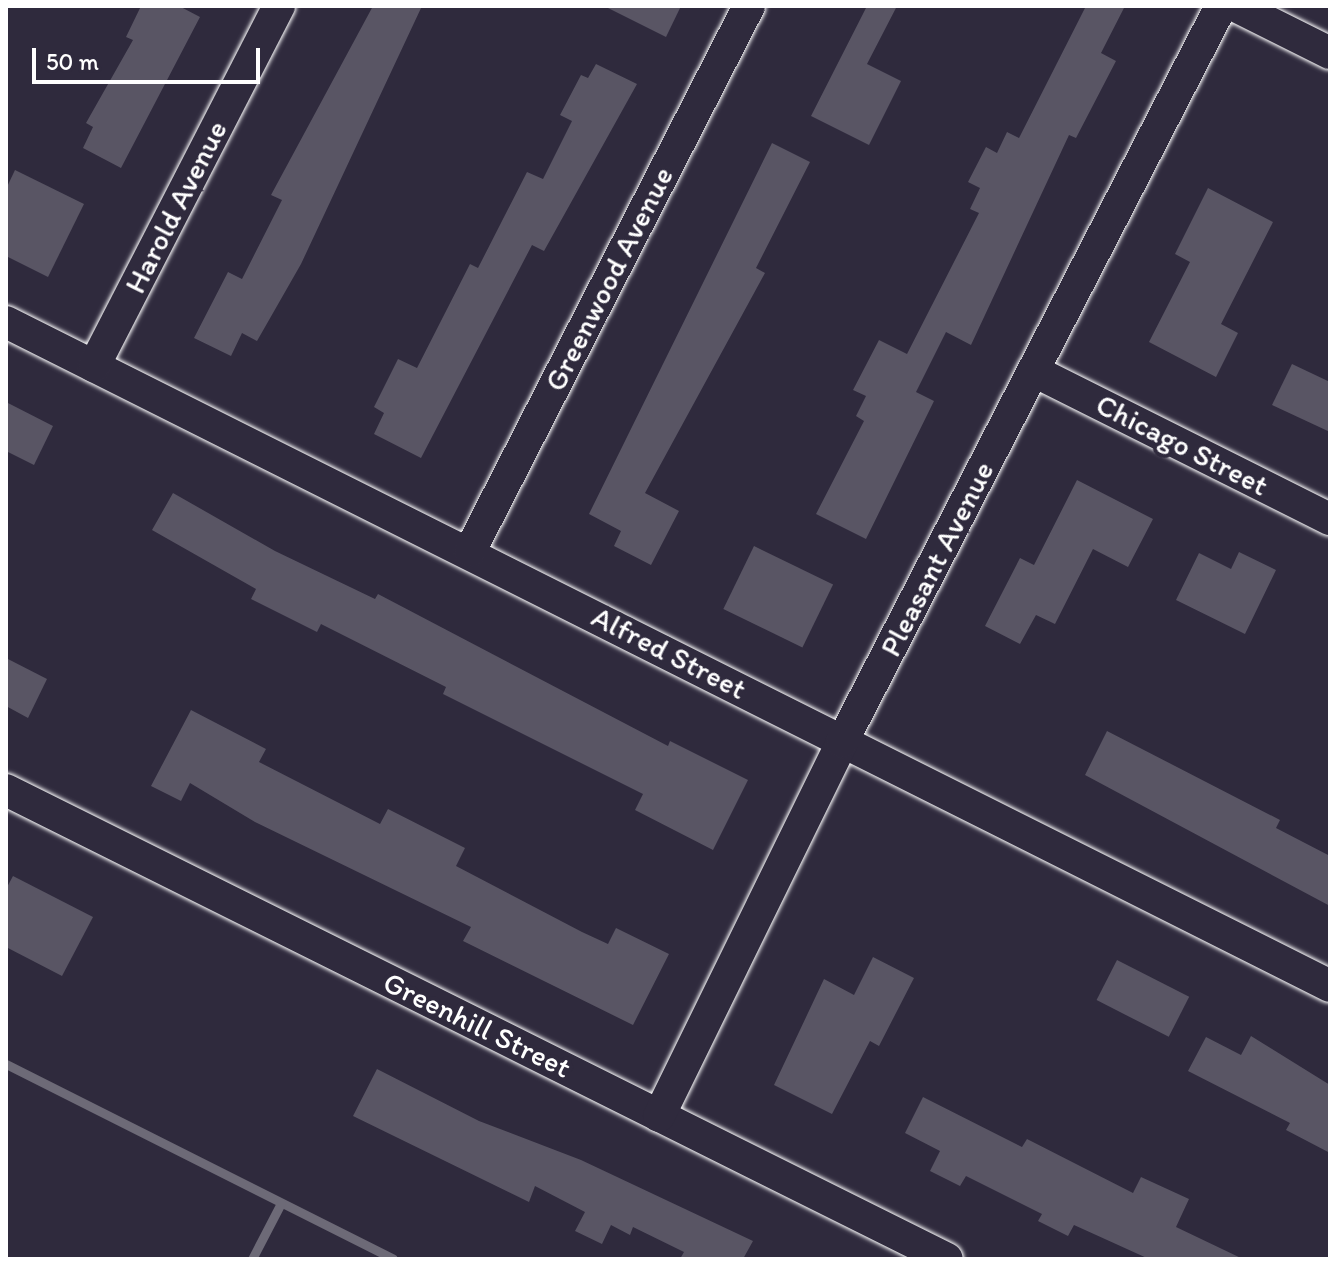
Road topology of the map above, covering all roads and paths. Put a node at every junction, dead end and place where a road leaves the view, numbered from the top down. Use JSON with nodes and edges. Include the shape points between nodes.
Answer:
{"nodes":[{"id":1,"x":279,"y":6,"type":"edge"},
{"id":2,"x":749,"y":6,"type":"edge"},
{"id":3,"x":1221,"y":6,"type":"edge"},
{"id":4,"x":1236,"y":6,"type":"edge"},
{"id":5,"x":1330,"y":53,"type":"edge"},
{"id":6,"x":6,"y":322,"type":"edge"},
{"id":7,"x":94,"y":366,"type":"junction"},
{"id":8,"x":1034,"y":371,"type":"junction"},
{"id":9,"x":1330,"y":519,"type":"edge"},
{"id":10,"x":470,"y":551,"type":"junction"},
{"id":11,"x":842,"y":742,"type":"junction"},
{"id":12,"x":6,"y":790,"type":"edge"},
{"id":13,"x":1330,"y":986,"type":"edge"},
{"id":14,"x":659,"y":1116,"type":"junction"},
{"id":15,"x":947,"y":1259,"type":"edge"}],
"edges":[{"from":1,"to":7,"type":"street","name":"Harold Avenue"},
{"from":2,"to":10,"type":"street","name":"Greenwood Avenue"},
{"from":3,"to":8,"type":"street","name":"Pleasant Avenue"},
{"from":4,"to":5,"type":"street"},
{"from":6,"to":7,"type":"street","name":"Alfred Street"},
{"from":7,"to":10,"type":"street","name":"Alfred Street"},
{"from":8,"to":9,"type":"street","name":"Chicago Street"},
{"from":8,"to":11,"type":"street","name":"Pleasant Avenue"},
{"from":10,"to":11,"type":"street","name":"Alfred Street"},
{"from":11,"to":13,"type":"street","name":"Alfred Street"},
{"from":11,"to":14,"type":"street","name":"Pleasant Avenue"},
{"from":12,"to":14,"type":"street","name":"Greenhill Street"},
{"from":14,"to":15,"type":"street","name":"Greenhill Street"}]}
